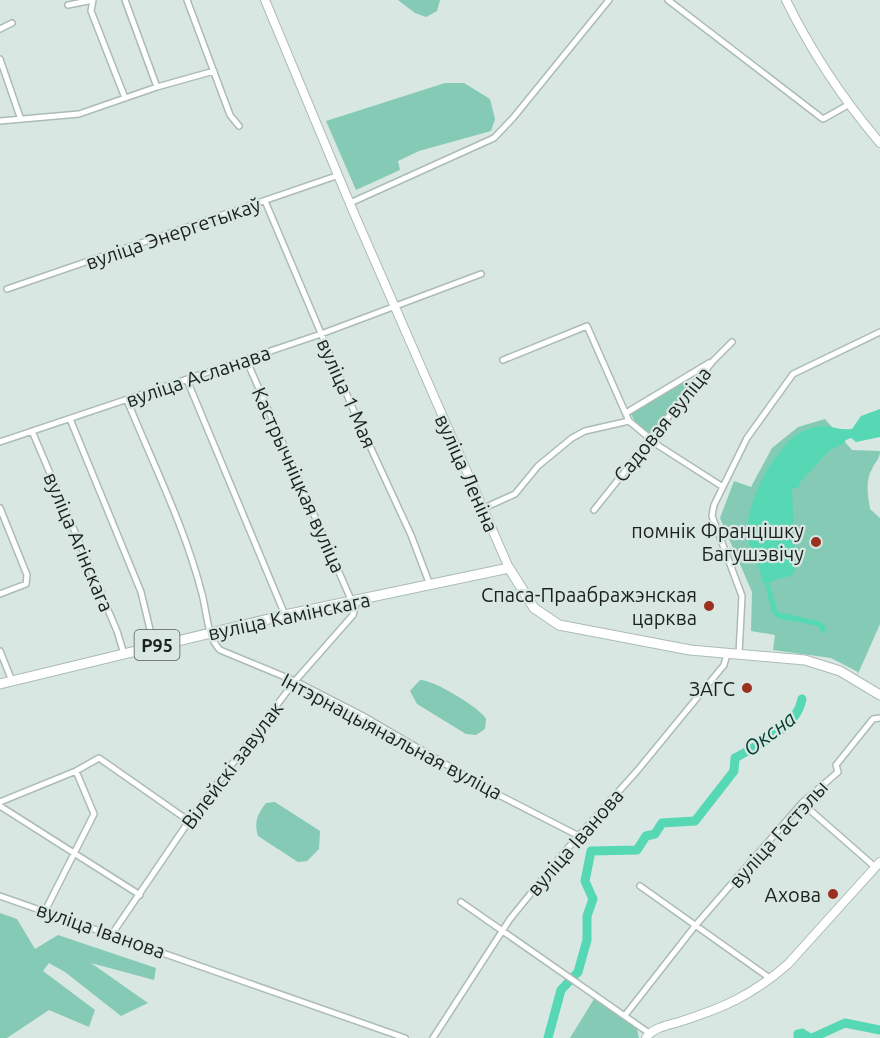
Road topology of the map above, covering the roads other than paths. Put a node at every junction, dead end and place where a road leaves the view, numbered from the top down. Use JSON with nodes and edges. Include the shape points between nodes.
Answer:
{"nodes":[{"id":1,"x":93,"y":0,"type":"edge"},
{"id":2,"x":125,"y":0,"type":"edge"},
{"id":3,"x":187,"y":0,"type":"edge"},
{"id":4,"x":265,"y":0,"type":"edge"},
{"id":5,"x":609,"y":0,"type":"edge"},
{"id":6,"x":668,"y":0,"type":"edge"},
{"id":7,"x":786,"y":0,"type":"edge"},
{"id":8,"x":791,"y":0,"type":"edge"},
{"id":9,"x":68,"y":5,"type":"dead end"},
{"id":10,"x":12,"y":23,"type":"dead end"},
{"id":11,"x":0,"y":29,"type":"edge"},
{"id":12,"x":0,"y":59,"type":"edge"},
{"id":13,"x":213,"y":71,"type":"junction"},
{"id":14,"x":157,"y":87,"type":"junction"},
{"id":15,"x":125,"y":98,"type":"junction"},
{"id":16,"x":848,"y":105,"type":"junction"},
{"id":17,"x":20,"y":117,"type":"junction"},
{"id":18,"x":0,"y":121,"type":"edge"},
{"id":19,"x":239,"y":126,"type":"dead end"},
{"id":20,"x":880,"y":137,"type":"edge"},
{"id":21,"x":880,"y":143,"type":"edge"},
{"id":22,"x":339,"y":175,"type":"junction"},
{"id":23,"x":265,"y":201,"type":"junction"},
{"id":24,"x":350,"y":203,"type":"junction"},
{"id":25,"x":481,"y":274,"type":"dead end"},
{"id":26,"x":7,"y":289,"type":"dead end"},
{"id":27,"x":394,"y":306,"type":"junction"},
{"id":28,"x":880,"y":332,"type":"edge"},
{"id":29,"x":321,"y":334,"type":"junction"},
{"id":30,"x":732,"y":342,"type":"dead end"},
{"id":31,"x":246,"y":359,"type":"junction"},
{"id":32,"x":503,"y":360,"type":"dead end"},
{"id":33,"x":713,"y":361,"type":"junction"},
{"id":34,"x":187,"y":380,"type":"junction"},
{"id":35,"x":127,"y":400,"type":"junction"},
{"id":36,"x":626,"y":413,"type":"junction"},
{"id":37,"x":70,"y":419,"type":"junction"},
{"id":38,"x":629,"y":421,"type":"junction"},
{"id":39,"x":32,"y":431,"type":"junction"},
{"id":40,"x":650,"y":439,"type":"junction"},
{"id":41,"x":0,"y":442,"type":"edge"},
{"id":42,"x":723,"y":487,"type":"junction"},
{"id":43,"x":0,"y":508,"type":"edge"},
{"id":44,"x":484,"y":508,"type":"junction"},
{"id":45,"x":594,"y":510,"type":"dead end"},
{"id":46,"x":509,"y":568,"type":"junction"},
{"id":47,"x":430,"y":586,"type":"junction"},
{"id":48,"x":0,"y":594,"type":"edge"},
{"id":49,"x":355,"y":601,"type":"junction"},
{"id":50,"x":285,"y":615,"type":"junction"},
{"id":51,"x":211,"y":633,"type":"junction"},
{"id":52,"x":154,"y":646,"type":"junction"},
{"id":53,"x":0,"y":651,"type":"edge"},
{"id":54,"x":727,"y":654,"type":"junction"},
{"id":55,"x":739,"y":654,"type":"junction"},
{"id":56,"x":124,"y":655,"type":"junction"},
{"id":57,"x":12,"y":681,"type":"junction"},
{"id":58,"x":295,"y":681,"type":"junction"},
{"id":59,"x":0,"y":684,"type":"edge"},
{"id":60,"x":880,"y":695,"type":"edge"},
{"id":61,"x":880,"y":718,"type":"edge"},
{"id":62,"x":76,"y":771,"type":"junction"},
{"id":63,"x":0,"y":804,"type":"edge"},
{"id":64,"x":802,"y":804,"type":"junction"},
{"id":65,"x":189,"y":821,"type":"junction"},
{"id":66,"x":579,"y":836,"type":"junction"},
{"id":67,"x":74,"y":852,"type":"junction"},
{"id":68,"x":879,"y":864,"type":"edge"},
{"id":69,"x":640,"y":886,"type":"dead end"},
{"id":70,"x":140,"y":895,"type":"junction"},
{"id":71,"x":0,"y":896,"type":"edge"},
{"id":72,"x":461,"y":902,"type":"dead end"},
{"id":73,"x":45,"y":911,"type":"junction"},
{"id":74,"x":695,"y":926,"type":"junction"},
{"id":75,"x":503,"y":929,"type":"junction"},
{"id":76,"x":112,"y":934,"type":"junction"},
{"id":77,"x":771,"y":979,"type":"junction"},
{"id":78,"x":626,"y":1014,"type":"junction"},
{"id":79,"x":648,"y":1035,"type":"edge"},
{"id":80,"x":405,"y":1038,"type":"edge"},
{"id":81,"x":433,"y":1038,"type":"edge"}],
"edges":[{"from":1,"to":9,"type":"street"},
{"from":1,"to":15,"type":"street","via":[[91,11]]},
{"from":2,"to":14,"type":"street"},
{"from":3,"to":13,"type":"street"},
{"from":4,"to":22,"type":"main road","name":"вуліца Леніна"},
{"from":5,"to":24,"type":"street","via":[[494,138]]},
{"from":6,"to":16,"type":"street","via":[[823,119]]},
{"from":7,"to":16,"type":"main road","via":[[821,67]]},
{"from":8,"to":20,"type":"main road","via":[[825,65]]},
{"from":10,"to":11,"type":"street"},
{"from":12,"to":17,"type":"street"},
{"from":13,"to":14,"type":"street"},
{"from":13,"to":19,"type":"street","via":[[230,115]]},
{"from":14,"to":15,"type":"street"},
{"from":15,"to":17,"type":"street","via":[[79,114]]},
{"from":16,"to":21,"type":"main road"},
{"from":17,"to":18,"type":"street"},
{"from":22,"to":23,"type":"street","name":"вуліца Энергетыкаў"},
{"from":22,"to":24,"type":"main road","name":"вуліца Леніна"},
{"from":23,"to":26,"type":"street","name":"вуліца Энергетыкаў"},
{"from":23,"to":29,"type":"street","name":"вуліца 1 Мая"},
{"from":24,"to":27,"type":"main road","name":"вуліца Леніна"},
{"from":25,"to":27,"type":"street","name":"вуліца Асланава"},
{"from":27,"to":29,"type":"street","name":"вуліца Асланава"},
{"from":27,"to":44,"type":"main road","name":"вуліца Леніна"},
{"from":28,"to":42,"type":"street","via":[[793,374],[747,438]]},
{"from":29,"to":31,"type":"street","name":"вуліца Асланава"},
{"from":29,"to":47,"type":"street","name":"вуліца 1 Мая"},
{"from":30,"to":33,"type":"street","name":"Садовая вуліца"},
{"from":31,"to":34,"type":"street","name":"вуліца Асланава"},
{"from":31,"to":49,"type":"street","name":"Кастрычніцкая вуліца"},
{"from":32,"to":36,"type":"street","via":[[587,326]]},
{"from":33,"to":36,"type":"street"},
{"from":33,"to":40,"type":"street","name":"Садовая вуліца"},
{"from":34,"to":35,"type":"street","name":"вуліца Асланава"},
{"from":34,"to":50,"type":"street"},
{"from":35,"to":37,"type":"street","name":"вуліца Асланава"},
{"from":35,"to":51,"type":"street","via":[[189,551]]},
{"from":36,"to":38,"type":"street"},
{"from":37,"to":39,"type":"street","name":"вуліца Асланава"},
{"from":37,"to":52,"type":"street","name":"вуліца Агінскага","via":[[141,592]]},
{"from":38,"to":40,"type":"street"},
{"from":38,"to":44,"type":"street","name":"Садовая вуліца","via":[[572,438],[538,466],[515,494]]},
{"from":39,"to":41,"type":"street","name":"вуліца Асланава"},
{"from":39,"to":56,"type":"street","name":"вуліца Агінскага"},
{"from":40,"to":42,"type":"street"},
{"from":40,"to":45,"type":"street","name":"Садовая вуліца"},
{"from":42,"to":55,"type":"street","via":[[712,516],[742,596]]},
{"from":43,"to":48,"type":"street","via":[[27,575],[26,584]]},
{"from":44,"to":46,"type":"main road","name":"вуліца Леніна"},
{"from":46,"to":47,"type":"main road","name":"вуліца Камінскага","number":"Р95"},
{"from":46,"to":54,"type":"main road","name":"вуліца Леніна","via":[[534,608],[559,624]]},
{"from":47,"to":49,"type":"main road","name":"вуліца Камінскага","number":"Р95"},
{"from":49,"to":50,"type":"main road","name":"вуліца Камінскага","number":"Р95"},
{"from":49,"to":58,"type":"street","name":"Вілейскі завулак","via":[[353,615]]},
{"from":50,"to":51,"type":"main road","name":"вуліца Камінскага","number":"Р95"},
{"from":51,"to":52,"type":"main road","name":"вуліца Камінскага","number":"Р95"},
{"from":51,"to":58,"type":"street","name":"Інтэрнацыянальная вуліца","via":[[220,650]]},
{"from":52,"to":56,"type":"main road","name":"вуліца Камінскага","number":"Р95"},
{"from":53,"to":57,"type":"street"},
{"from":54,"to":55,"type":"main road","name":"вуліца Леніна"},
{"from":54,"to":66,"type":"street","name":"вуліца Іванова","via":[[724,665]]},
{"from":55,"to":60,"type":"main road","name":"вуліца Леніна","via":[[821,664]]},
{"from":56,"to":57,"type":"main road","name":"вуліца Камінскага","number":"Р95"},
{"from":57,"to":59,"type":"main road","name":"вуліца Камінскага","number":"Р95"},
{"from":58,"to":65,"type":"street","name":"Вілейскі завулак"},
{"from":58,"to":66,"type":"street","name":"Інтэрнацыянальная вуліца"},
{"from":61,"to":64,"type":"street","name":"вуліца Гастэлы","via":[[873,719],[836,765],[838,772]]},
{"from":62,"to":63,"type":"street"},
{"from":62,"to":65,"type":"street","via":[[102,759]]},
{"from":62,"to":67,"type":"street","via":[[94,814]]},
{"from":63,"to":67,"type":"street"},
{"from":64,"to":68,"type":"street"},
{"from":64,"to":74,"type":"street","name":"вуліца Гастэлы"},
{"from":65,"to":70,"type":"street","name":"Вілейскі завулак"},
{"from":66,"to":75,"type":"street","name":"вуліца Іванова"},
{"from":67,"to":70,"type":"street"},
{"from":67,"to":73,"type":"street"},
{"from":68,"to":77,"type":"main road"},
{"from":69,"to":74,"type":"street"},
{"from":70,"to":76,"type":"street","name":"Вілейскі завулак"},
{"from":71,"to":73,"type":"street","name":"вуліца Іванова"},
{"from":72,"to":75,"type":"street"},
{"from":73,"to":76,"type":"street","name":"вуліца Іванова"},
{"from":74,"to":77,"type":"street"},
{"from":74,"to":78,"type":"street","name":"вуліца Гастэлы"},
{"from":75,"to":78,"type":"street"},
{"from":75,"to":81,"type":"street","name":"вуліца Іванова"},
{"from":76,"to":80,"type":"street","name":"вуліца Іванова"},
{"from":77,"to":79,"type":"main road","via":[[737,1001]]},
{"from":78,"to":79,"type":"street"}]}
